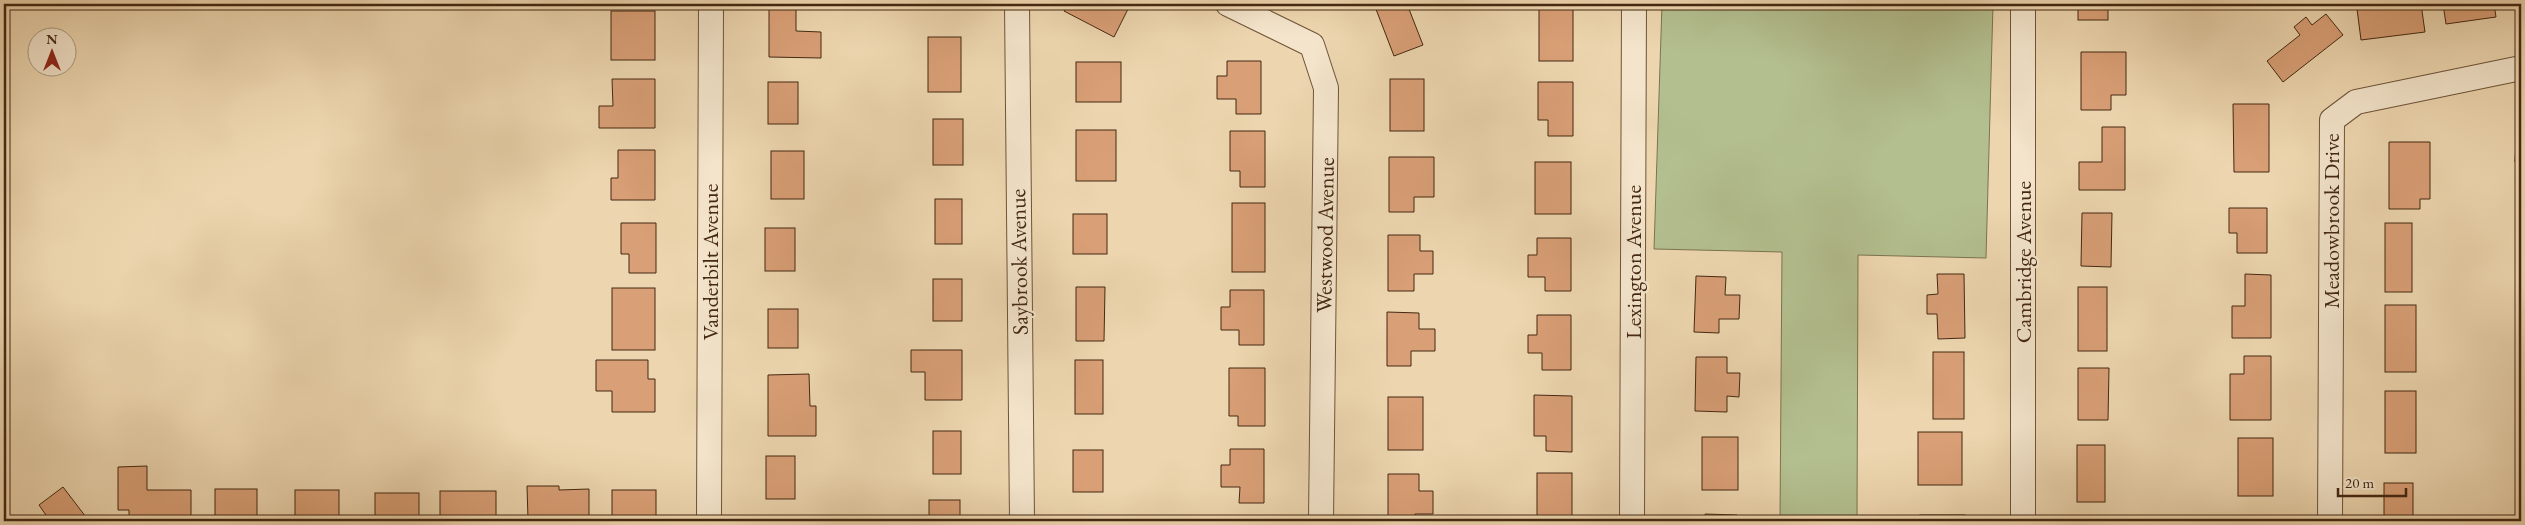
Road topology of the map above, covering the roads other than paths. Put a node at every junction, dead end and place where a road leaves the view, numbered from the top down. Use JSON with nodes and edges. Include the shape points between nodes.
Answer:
{"nodes":[{"id":1,"x":711,"y":4,"type":"edge"},
{"id":2,"x":1017,"y":4,"type":"edge"},
{"id":3,"x":1228,"y":4,"type":"edge"},
{"id":4,"x":1634,"y":4,"type":"edge"},
{"id":5,"x":2023,"y":4,"type":"edge"},
{"id":6,"x":2521,"y":68,"type":"edge"},
{"id":7,"x":709,"y":521,"type":"edge"},
{"id":8,"x":1022,"y":521,"type":"edge"},
{"id":9,"x":1321,"y":521,"type":"edge"},
{"id":10,"x":1632,"y":521,"type":"edge"},
{"id":11,"x":2023,"y":521,"type":"edge"},
{"id":12,"x":2330,"y":521,"type":"edge"}],
"edges":[{"from":1,"to":7,"type":"street","name":"Vanderbilt Avenue"},
{"from":2,"to":8,"type":"street","name":"Saybrook Avenue"},
{"from":3,"to":9,"type":"street","name":"Westwood Avenue","via":[[1312,45],[1326,88]]},
{"from":4,"to":10,"type":"street","name":"Lexington Avenue"},
{"from":5,"to":11,"type":"street","name":"Cambridge Avenue"},
{"from":6,"to":12,"type":"street","name":"Meadowbrook Drive","via":[[2356,102],[2332,120]]}]}
